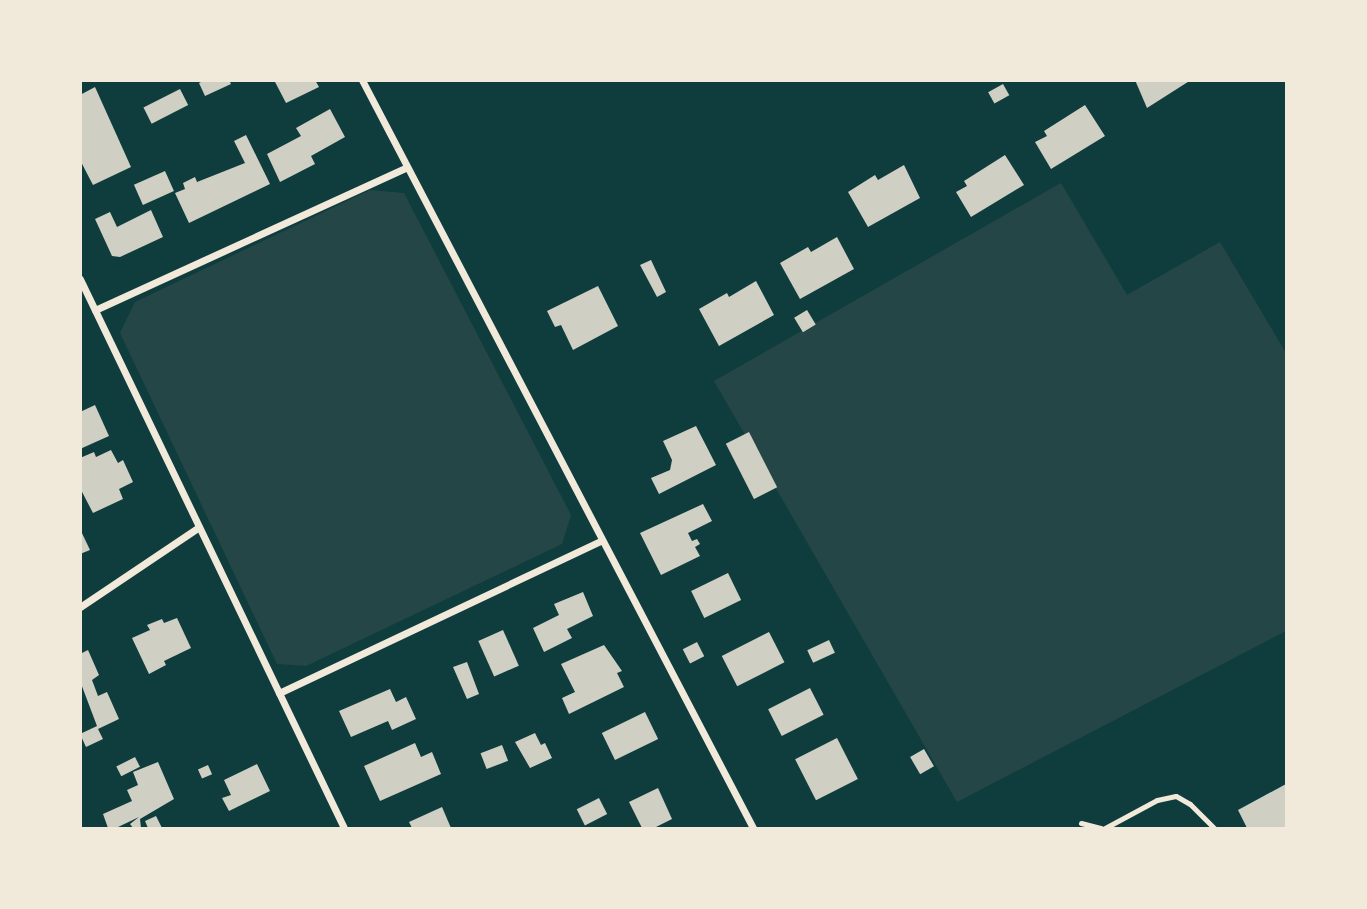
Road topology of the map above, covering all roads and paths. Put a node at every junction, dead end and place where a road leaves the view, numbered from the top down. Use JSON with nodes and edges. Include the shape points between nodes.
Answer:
{"nodes":[{"id":1,"x":362,"y":80,"type":"edge"},
{"id":2,"x":407,"y":167,"type":"junction"},
{"id":3,"x":80,"y":279,"type":"edge"},
{"id":4,"x":95,"y":310,"type":"junction"},
{"id":5,"x":199,"y":527,"type":"junction"},
{"id":6,"x":602,"y":540,"type":"junction"},
{"id":7,"x":80,"y":607,"type":"edge"},
{"id":8,"x":279,"y":693,"type":"junction"},
{"id":9,"x":1081,"y":823,"type":"dead end"},
{"id":10,"x":344,"y":828,"type":"edge"},
{"id":11,"x":753,"y":828,"type":"edge"},
{"id":12,"x":1103,"y":828,"type":"edge"},
{"id":13,"x":1214,"y":828,"type":"edge"}],
"edges":[{"from":1,"to":2,"type":"street"},
{"from":2,"to":4,"type":"street"},
{"from":2,"to":6,"type":"street"},
{"from":3,"to":4,"type":"street"},
{"from":4,"to":5,"type":"street"},
{"from":5,"to":7,"type":"street"},
{"from":5,"to":8,"type":"street"},
{"from":6,"to":8,"type":"street"},
{"from":6,"to":11,"type":"street"},
{"from":8,"to":10,"type":"street"},
{"from":9,"to":12,"type":"lane"},
{"from":12,"to":13,"type":"lane","via":[[1157,800],[1176,796]]}]}
